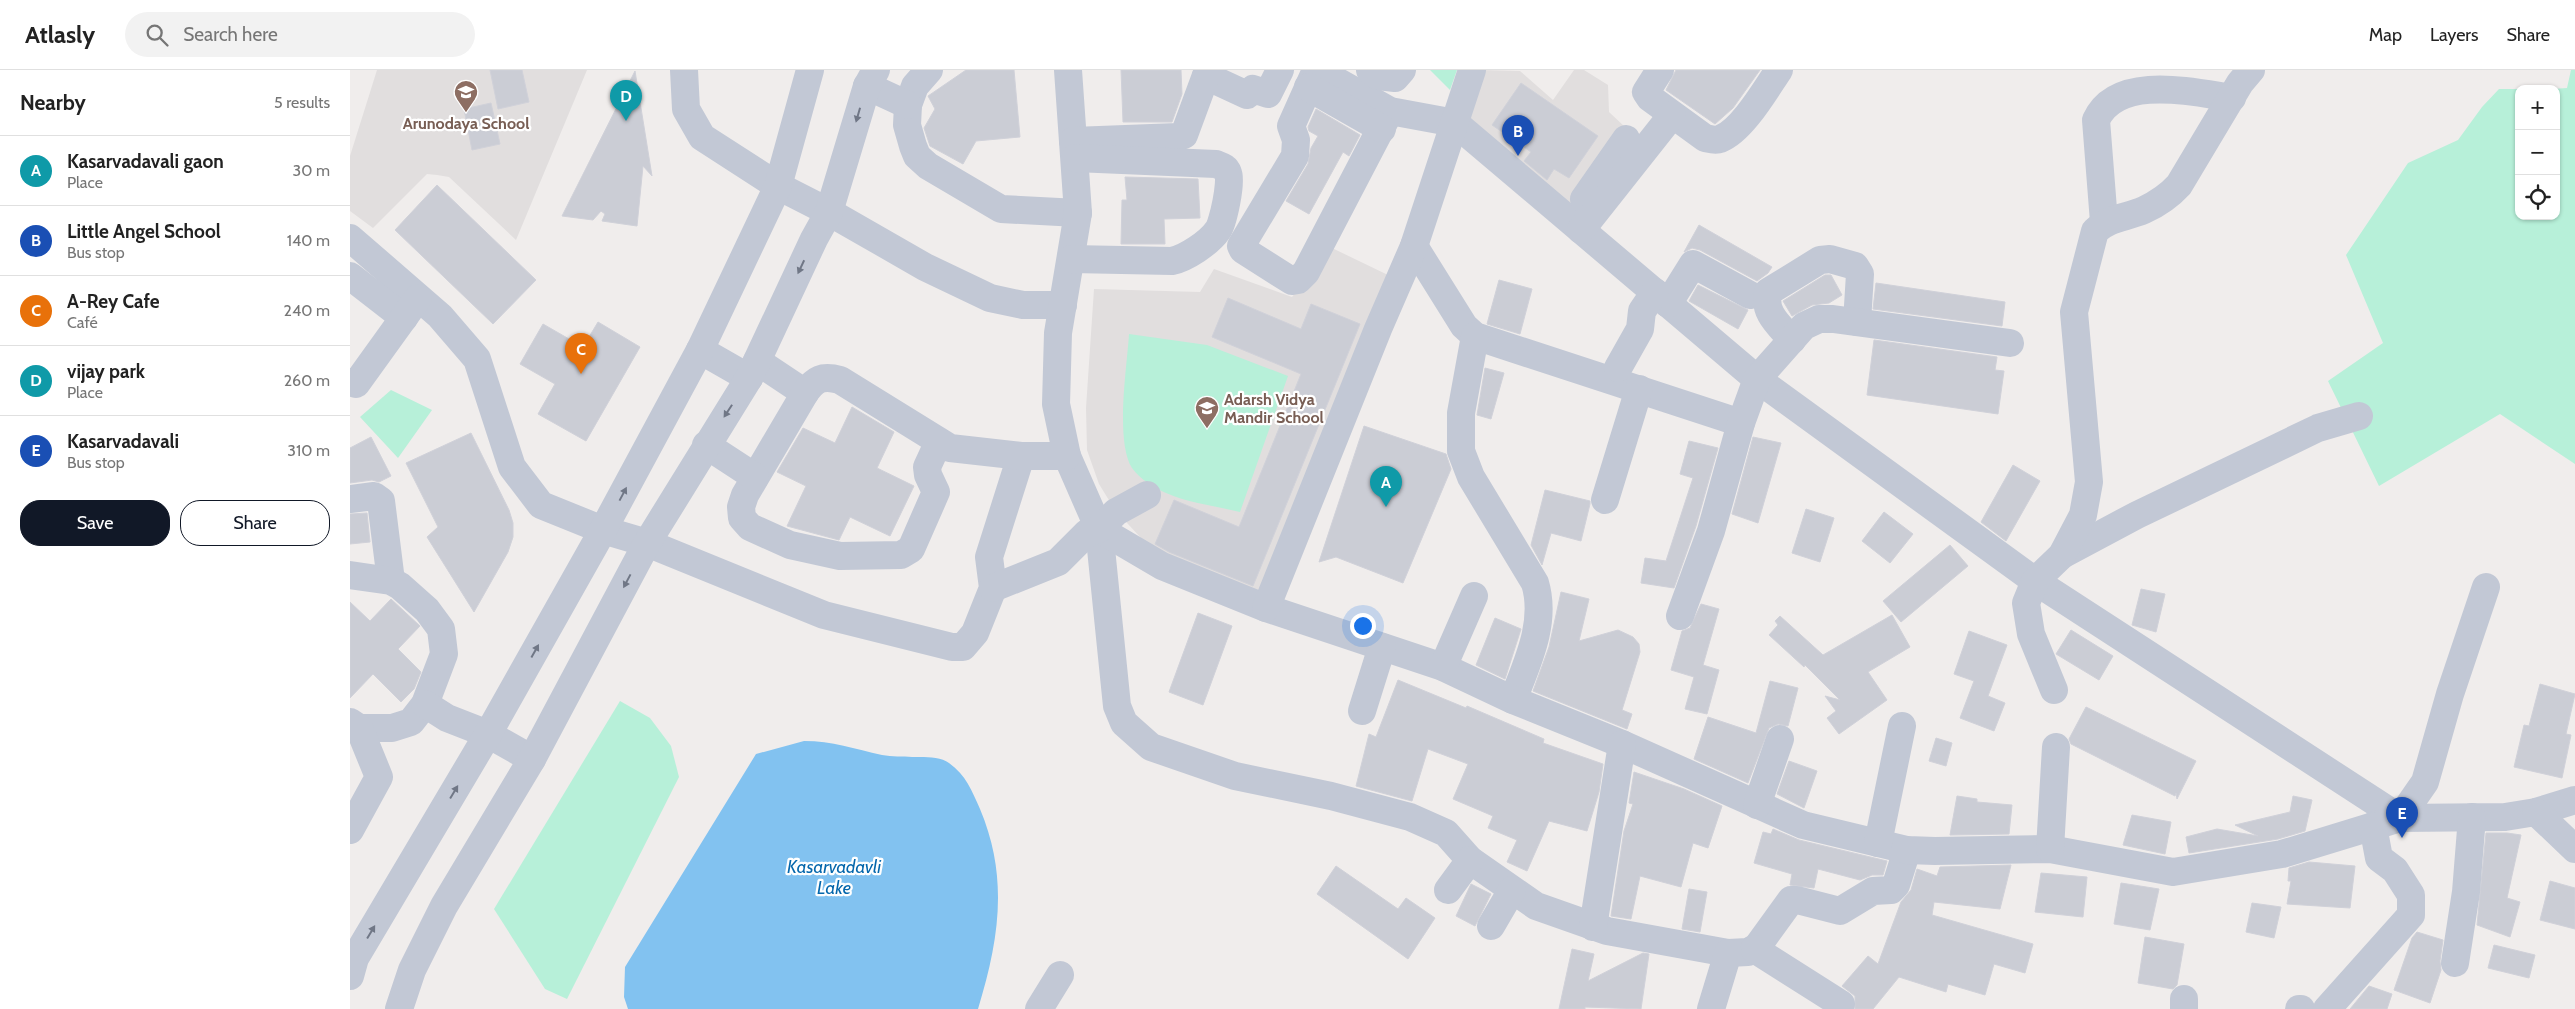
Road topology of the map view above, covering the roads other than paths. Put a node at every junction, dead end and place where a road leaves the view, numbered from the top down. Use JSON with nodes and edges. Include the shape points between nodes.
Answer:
{"nodes":[{"id":1,"x":684,"y":70,"type":"edge"},
{"id":2,"x":810,"y":70,"type":"edge"},
{"id":3,"x":929,"y":70,"type":"edge"},
{"id":4,"x":1068,"y":70,"type":"edge"},
{"id":5,"x":1280,"y":70,"type":"edge"},
{"id":6,"x":1370,"y":70,"type":"edge"},
{"id":7,"x":1472,"y":70,"type":"edge"},
{"id":8,"x":1660,"y":70,"type":"edge"},
{"id":9,"x":1780,"y":70,"type":"edge"},
{"id":10,"x":2251,"y":70,"type":"edge"},
{"id":11,"x":1207,"y":73,"type":"edge"},
{"id":12,"x":1398,"y":74,"type":"edge"},
{"id":13,"x":1313,"y":76,"type":"edge"},
{"id":14,"x":871,"y":78,"type":"edge"},
{"id":15,"x":2232,"y":98,"type":"junction"},
{"id":16,"x":908,"y":105,"type":"junction"},
{"id":17,"x":1382,"y":114,"type":"junction"},
{"id":18,"x":1672,"y":116,"type":"junction"},
{"id":19,"x":1454,"y":123,"type":"junction"},
{"id":20,"x":1626,"y":139,"type":"dead end"},
{"id":21,"x":1074,"y":150,"type":"junction"},
{"id":22,"x":778,"y":186,"type":"junction"},
{"id":23,"x":829,"y":212,"type":"junction"},
{"id":24,"x":1078,"y":213,"type":"junction"},
{"id":25,"x":2104,"y":222,"type":"junction"},
{"id":26,"x":1575,"y":225,"type":"junction"},
{"id":27,"x":350,"y":238,"type":"edge"},
{"id":28,"x":1414,"y":246,"type":"junction"},
{"id":29,"x":1071,"y":259,"type":"junction"},
{"id":30,"x":350,"y":276,"type":"edge"},
{"id":31,"x":1750,"y":295,"type":"dead end"},
{"id":32,"x":1661,"y":298,"type":"junction"},
{"id":33,"x":1063,"y":305,"type":"junction"},
{"id":34,"x":411,"y":308,"type":"junction"},
{"id":35,"x":1857,"y":322,"type":"junction"},
{"id":36,"x":1475,"y":336,"type":"junction"},
{"id":37,"x":1792,"y":340,"type":"junction"},
{"id":38,"x":2010,"y":343,"type":"dead end"},
{"id":39,"x":700,"y":350,"type":"junction"},
{"id":40,"x":1618,"y":368,"type":"dead end"},
{"id":41,"x":753,"y":370,"type":"junction"},
{"id":42,"x":1757,"y":380,"type":"junction"},
{"id":43,"x":350,"y":382,"type":"edge"},
{"id":44,"x":1639,"y":389,"type":"junction"},
{"id":45,"x":805,"y":393,"type":"junction"},
{"id":46,"x":2359,"y":416,"type":"dead end"},
{"id":47,"x":1742,"y":423,"type":"junction"},
{"id":48,"x":939,"y":441,"type":"junction"},
{"id":49,"x":706,"y":445,"type":"junction"},
{"id":50,"x":1021,"y":456,"type":"junction"},
{"id":51,"x":1067,"y":456,"type":"junction"},
{"id":52,"x":755,"y":477,"type":"junction"},
{"id":53,"x":1147,"y":495,"type":"dead end"},
{"id":54,"x":350,"y":499,"type":"edge"},
{"id":55,"x":1605,"y":500,"type":"dead end"},
{"id":56,"x":1099,"y":529,"type":"junction"},
{"id":57,"x":603,"y":530,"type":"junction"},
{"id":58,"x":647,"y":543,"type":"junction"},
{"id":59,"x":2062,"y":554,"type":"junction"},
{"id":60,"x":350,"y":576,"type":"edge"},
{"id":61,"x":391,"y":581,"type":"junction"},
{"id":62,"x":2035,"y":581,"type":"junction"},
{"id":63,"x":2486,"y":587,"type":"dead end"},
{"id":64,"x":993,"y":588,"type":"junction"},
{"id":65,"x":1474,"y":596,"type":"dead end"},
{"id":66,"x":1266,"y":608,"type":"junction"},
{"id":67,"x":1680,"y":616,"type":"dead end"},
{"id":68,"x":1382,"y":647,"type":"junction"},
{"id":69,"x":1443,"y":667,"type":"junction"},
{"id":70,"x":2054,"y":690,"type":"dead end"},
{"id":71,"x":1513,"y":700,"type":"junction"},
{"id":72,"x":425,"y":704,"type":"junction"},
{"id":73,"x":1362,"y":711,"type":"dead end"},
{"id":74,"x":354,"y":725,"type":"edge"},
{"id":75,"x":1902,"y":726,"type":"dead end"},
{"id":76,"x":488,"y":734,"type":"junction"},
{"id":77,"x":1780,"y":739,"type":"dead end"},
{"id":78,"x":1622,"y":744,"type":"junction"},
{"id":79,"x":2056,"y":747,"type":"dead end"},
{"id":80,"x":532,"y":759,"type":"junction"},
{"id":81,"x":2575,"y":800,"type":"edge"},
{"id":82,"x":1757,"y":805,"type":"junction"},
{"id":83,"x":2536,"y":812,"type":"junction"},
{"id":84,"x":2472,"y":817,"type":"junction"},
{"id":85,"x":2400,"y":818,"type":"junction"},
{"id":86,"x":2373,"y":826,"type":"junction"},
{"id":87,"x":350,"y":830,"type":"edge"},
{"id":88,"x":1878,"y":843,"type":"junction"},
{"id":89,"x":2050,"y":849,"type":"junction"},
{"id":90,"x":2575,"y":849,"type":"edge"},
{"id":91,"x":1907,"y":850,"type":"junction"},
{"id":92,"x":1470,"y":860,"type":"junction"},
{"id":93,"x":1448,"y":890,"type":"dead end"},
{"id":94,"x":1512,"y":890,"type":"junction"},
{"id":95,"x":1491,"y":926,"type":"dead end"},
{"id":96,"x":1593,"y":927,"type":"junction"},
{"id":97,"x":1741,"y":951,"type":"junction"},
{"id":98,"x":2455,"y":963,"type":"dead end"},
{"id":99,"x":1060,"y":975,"type":"dead end"},
{"id":100,"x":350,"y":976,"type":"edge"},
{"id":101,"x":1841,"y":1004,"type":"dead end"},
{"id":102,"x":400,"y":1009,"type":"edge"},
{"id":103,"x":1039,"y":1009,"type":"edge"},
{"id":104,"x":1711,"y":1009,"type":"edge"},
{"id":105,"x":2327,"y":1009,"type":"edge"}],
"edges":[{"from":1,"to":22,"type":"street","via":[[686,109],[702,137]]},
{"from":2,"to":22,"type":"street"},
{"from":3,"to":16,"type":"street","via":[[915,86]]},
{"from":4,"to":21,"type":"street"},
{"from":5,"to":11,"type":"street","via":[[1268,94],[1253,89],[1247,95]]},
{"from":6,"to":12,"type":"street","via":[[1378,76]]},
{"from":7,"to":19,"type":"street"},
{"from":8,"to":18,"type":"street","via":[[1646,92]]},
{"from":9,"to":18,"type":"street","via":[[1737,127],[1721,138],[1705,138]]},
{"from":10,"to":15,"type":"street"},
{"from":11,"to":21,"type":"street","via":[[1184,135]]},
{"from":12,"to":17,"type":"street"},
{"from":13,"to":17,"type":"street"},
{"from":13,"to":17,"type":"street","via":[[1291,126],[1296,140],[1295,156],[1241,246],[1292,281],[1306,272]]},
{"from":14,"to":16,"type":"street"},
{"from":14,"to":23,"type":"street","one_way":true},
{"from":15,"to":25,"type":"street","via":[[2179,186],[2170,195],[2143,211]]},
{"from":15,"to":25,"type":"street","via":[[2143,90],[2108,102],[2096,120]]},
{"from":16,"to":24,"type":"street","via":[[907,125],[913,146],[917,156],[928,166],[1001,209]]},
{"from":17,"to":19,"type":"street"},
{"from":18,"to":26,"type":"street"},
{"from":19,"to":26,"type":"street"},
{"from":19,"to":28,"type":"street"},
{"from":20,"to":26,"type":"street"},
{"from":21,"to":24,"type":"street"},
{"from":21,"to":29,"type":"street","via":[[1216,164],[1228,172],[1229,181],[1219,229],[1181,259]]},
{"from":22,"to":23,"type":"street"},
{"from":22,"to":39,"type":"street"},
{"from":23,"to":33,"type":"street","via":[[925,267],[990,298],[1023,305]]},
{"from":23,"to":41,"type":"street","one_way":true},
{"from":24,"to":29,"type":"street"},
{"from":25,"to":59,"type":"street","via":[[2094,230],[2074,312],[2089,482],[2083,515]]},
{"from":26,"to":32,"type":"street"},
{"from":27,"to":34,"type":"street"},
{"from":28,"to":36,"type":"street","via":[[1464,326]]},
{"from":28,"to":66,"type":"street"},
{"from":29,"to":33,"type":"street"},
{"from":30,"to":34,"type":"street"},
{"from":31,"to":32,"type":"street","via":[[1693,264]]},
{"from":32,"to":40,"type":"street","via":[[1642,311],[1640,329]]},
{"from":32,"to":42,"type":"street"},
{"from":33,"to":51,"type":"street","via":[[1058,333],[1056,404]]},
{"from":34,"to":43,"type":"street","via":[[356,384]]},
{"from":34,"to":57,"type":"street","via":[[440,316],[477,358],[512,467],[541,505]]},
{"from":35,"to":37,"type":"street","via":[[1819,319],[1804,326]]},
{"from":35,"to":37,"type":"street","via":[[1860,274],[1855,266],[1844,261],[1820,260],[1768,292],[1768,311]]},
{"from":35,"to":38,"type":"street"},
{"from":36,"to":44,"type":"street"},
{"from":36,"to":71,"type":"street","via":[[1461,413],[1461,451],[1471,477],[1535,583],[1538,595],[1538,624]]},
{"from":37,"to":42,"type":"street"},
{"from":39,"to":41,"type":"street"},
{"from":57,"to":39,"type":"street","one_way":true},
{"from":41,"to":45,"type":"street"},
{"from":41,"to":49,"type":"street","one_way":true},
{"from":42,"to":47,"type":"street"},
{"from":42,"to":62,"type":"street"},
{"from":44,"to":47,"type":"street"},
{"from":44,"to":55,"type":"street"},
{"from":45,"to":48,"type":"street","via":[[814,380],[826,376],[840,380]]},
{"from":45,"to":52,"type":"street"},
{"from":46,"to":59,"type":"street","via":[[2318,428]]},
{"from":47,"to":67,"type":"street","via":[[1711,530]]},
{"from":48,"to":50,"type":"street","via":[[950,448]]},
{"from":48,"to":52,"type":"street","via":[[927,467],[936,492],[911,549],[901,555],[828,554],[790,545],[750,527],[742,518],[741,507]]},
{"from":49,"to":52,"type":"street"},
{"from":49,"to":58,"type":"street"},
{"from":50,"to":51,"type":"street"},
{"from":50,"to":64,"type":"street","via":[[989,557]]},
{"from":51,"to":56,"type":"street"},
{"from":53,"to":56,"type":"street","via":[[1116,512]]},
{"from":54,"to":61,"type":"street","via":[[374,496],[381,501]]},
{"from":56,"to":64,"type":"street","via":[[1087,533],[1058,562]]},
{"from":56,"to":66,"type":"street","via":[[1162,566]]},
{"from":56,"to":92,"type":"street","via":[[1117,706],[1124,723],[1151,747],[1235,776],[1410,817],[1446,834]]},
{"from":57,"to":58,"type":"street"},
{"from":76,"to":57,"type":"street","one_way":true},
{"from":58,"to":64,"type":"street","via":[[824,615],[952,647],[963,647],[975,633]]},
{"from":58,"to":80,"type":"street","one_way":true},
{"from":59,"to":62,"type":"street"},
{"from":60,"to":61,"type":"street"},
{"from":61,"to":72,"type":"street","via":[[427,610],[440,630],[444,654]]},
{"from":62,"to":70,"type":"street","via":[[2026,603],[2031,634]]},
{"from":62,"to":85,"type":"street"},
{"from":63,"to":85,"type":"street","via":[[2425,782]]},
{"from":65,"to":69,"type":"street"},
{"from":66,"to":68,"type":"street"},
{"from":68,"to":69,"type":"street"},
{"from":68,"to":73,"type":"street"},
{"from":69,"to":71,"type":"street"},
{"from":71,"to":78,"type":"street"},
{"from":72,"to":74,"type":"street","via":[[411,722],[392,728]]},
{"from":72,"to":76,"type":"street","via":[[447,718]]},
{"from":74,"to":87,"type":"street","via":[[378,776]]},
{"from":75,"to":88,"type":"street"},
{"from":76,"to":80,"type":"street"},
{"from":100,"to":76,"type":"street","one_way":true,"via":[[355,958]]},
{"from":77,"to":82,"type":"street"},
{"from":78,"to":82,"type":"street"},
{"from":78,"to":96,"type":"street"},
{"from":79,"to":89,"type":"street"},
{"from":80,"to":102,"type":"street","via":[[444,906],[412,970]]},
{"from":81,"to":83,"type":"street"},
{"from":82,"to":88,"type":"street","via":[[1803,825]]},
{"from":83,"to":84,"type":"street","via":[[2505,817]]},
{"from":83,"to":90,"type":"street"},
{"from":84,"to":85,"type":"street"},
{"from":84,"to":98,"type":"street","via":[[2466,892]]},
{"from":85,"to":86,"type":"street"},
{"from":86,"to":89,"type":"street","via":[[2282,854],[2173,872]]},
{"from":86,"to":105,"type":"street","via":[[2379,858],[2395,870],[2412,895],[2411,915]]},
{"from":88,"to":91,"type":"street"},
{"from":89,"to":91,"type":"street"},
{"from":91,"to":97,"type":"street","via":[[1896,886],[1891,890],[1873,891],[1840,912],[1791,900]]},
{"from":92,"to":93,"type":"street"},
{"from":92,"to":94,"type":"street"},
{"from":94,"to":95,"type":"street"},
{"from":94,"to":96,"type":"street","via":[[1536,906]]},
{"from":96,"to":97,"type":"street"},
{"from":97,"to":101,"type":"street"},
{"from":97,"to":104,"type":"street"},
{"from":99,"to":103,"type":"street"}]}
